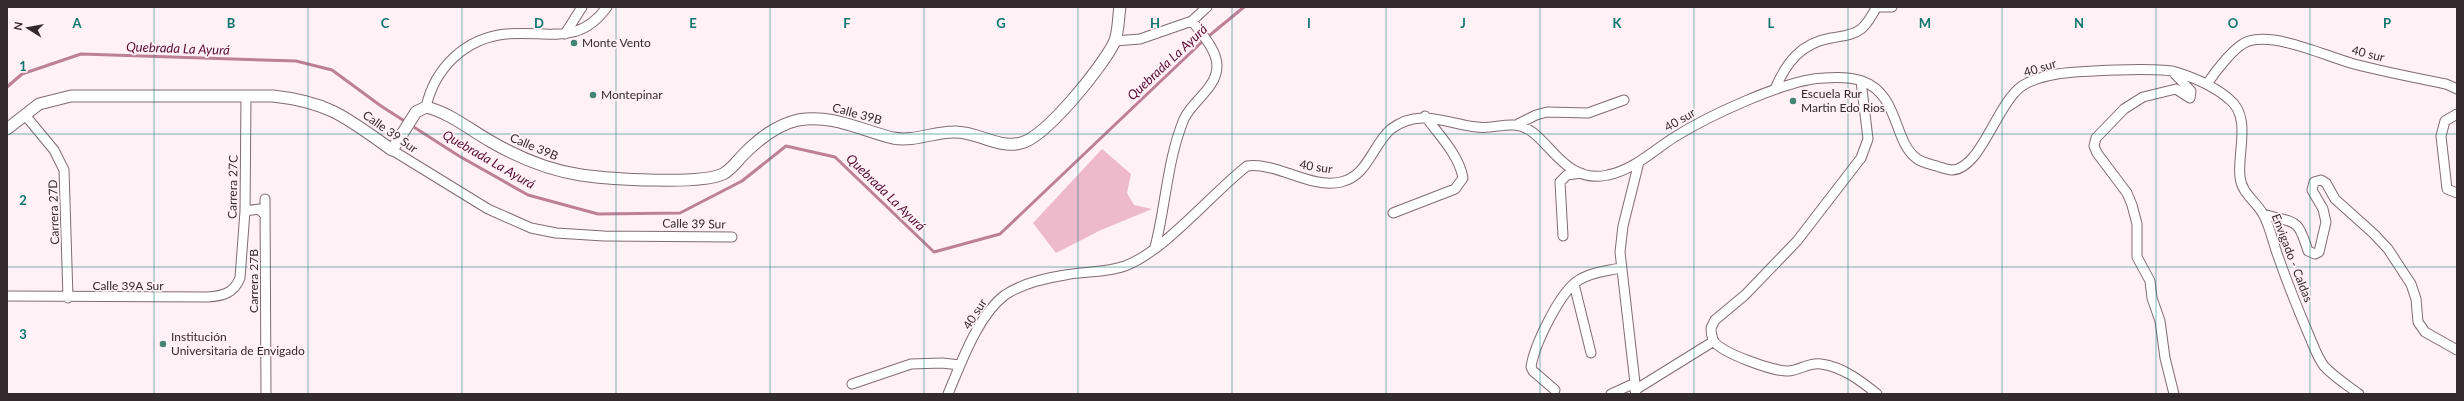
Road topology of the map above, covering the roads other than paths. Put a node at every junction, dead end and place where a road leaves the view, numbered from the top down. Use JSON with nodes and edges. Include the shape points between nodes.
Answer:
{"nodes":[{"id":1,"x":582,"y":7,"type":"edge"},
{"id":2,"x":607,"y":7,"type":"edge"},
{"id":3,"x":1120,"y":7,"type":"edge"},
{"id":4,"x":1207,"y":7,"type":"edge"},
{"id":5,"x":1877,"y":7,"type":"edge"},
{"id":6,"x":1892,"y":7,"type":"edge"},
{"id":7,"x":1192,"y":21,"type":"junction"},
{"id":8,"x":565,"y":34,"type":"junction"},
{"id":9,"x":1115,"y":41,"type":"junction"},
{"id":10,"x":2172,"y":71,"type":"junction"},
{"id":11,"x":1861,"y":81,"type":"junction"},
{"id":12,"x":2207,"y":84,"type":"junction"},
{"id":13,"x":1775,"y":89,"type":"junction"},
{"id":14,"x":2457,"y":89,"type":"edge"},
{"id":15,"x":246,"y":96,"type":"junction"},
{"id":16,"x":1624,"y":100,"type":"dead end"},
{"id":17,"x":426,"y":107,"type":"junction"},
{"id":18,"x":2457,"y":114,"type":"edge"},
{"id":19,"x":25,"y":115,"type":"junction"},
{"id":20,"x":1425,"y":116,"type":"junction"},
{"id":21,"x":1518,"y":124,"type":"junction"},
{"id":22,"x":7,"y":128,"type":"edge"},
{"id":23,"x":392,"y":150,"type":"junction"},
{"id":24,"x":1639,"y":162,"type":"junction"},
{"id":25,"x":1581,"y":173,"type":"junction"},
{"id":26,"x":2457,"y":193,"type":"edge"},
{"id":27,"x":265,"y":199,"type":"dead end"},
{"id":28,"x":245,"y":211,"type":"junction"},
{"id":29,"x":1393,"y":213,"type":"dead end"},
{"id":30,"x":2263,"y":214,"type":"junction"},
{"id":31,"x":265,"y":216,"type":"junction"},
{"id":32,"x":1563,"y":236,"type":"dead end"},
{"id":33,"x":732,"y":237,"type":"dead end"},
{"id":34,"x":1155,"y":247,"type":"junction"},
{"id":35,"x":1620,"y":268,"type":"junction"},
{"id":36,"x":240,"y":278,"type":"joint"},
{"id":37,"x":1574,"y":284,"type":"junction"},
{"id":38,"x":7,"y":296,"type":"edge"},
{"id":39,"x":68,"y":298,"type":"junction"},
{"id":40,"x":1714,"y":341,"type":"junction"},
{"id":41,"x":2457,"y":350,"type":"edge"},
{"id":42,"x":1591,"y":353,"type":"dead end"},
{"id":43,"x":960,"y":365,"type":"junction"},
{"id":44,"x":852,"y":384,"type":"dead end"},
{"id":45,"x":1635,"y":389,"type":"edge"},
{"id":46,"x":1555,"y":390,"type":"dead end"},
{"id":47,"x":266,"y":394,"type":"edge"},
{"id":48,"x":948,"y":394,"type":"edge"},
{"id":49,"x":1611,"y":394,"type":"edge"},
{"id":50,"x":1877,"y":394,"type":"edge"},
{"id":51,"x":2174,"y":394,"type":"edge"},
{"id":52,"x":2359,"y":394,"type":"edge"}],
"edges":[{"from":1,"to":8,"type":"street"},
{"from":2,"to":8,"type":"street","via":[[592,24]]},
{"from":3,"to":9,"type":"street"},
{"from":4,"to":7,"type":"street"},
{"from":5,"to":6,"type":"street"},
{"from":5,"to":13,"type":"street","via":[[1861,29],[1850,35],[1823,40],[1805,48],[1788,63]]},
{"from":7,"to":9,"type":"street","via":[[1140,39]]},
{"from":7,"to":34,"type":"street","via":[[1214,53],[1217,66],[1214,79],[1188,111],[1178,133]]},
{"from":8,"to":17,"type":"street","via":[[507,34],[490,36],[475,42],[458,52],[443,68],[434,83]]},
{"from":9,"to":17,"type":"street","name":"Calle 39B","via":[[1108,54],[1059,114],[1037,135],[1022,143],[1008,145],[964,132],[915,139],[895,138],[837,120],[816,118],[778,127],[754,144],[724,174],[709,178],[639,180],[559,171],[512,153],[447,114]]},
{"from":10,"to":11,"type":"street","name":"40 sur","via":[[2061,74],[2022,86],[2008,99],[1977,152],[1967,164],[1954,170],[1925,163],[1914,157],[1883,97],[1873,87]]},
{"from":10,"to":12,"type":"street","name":"40 sur"},
{"from":10,"to":51,"type":"street","via":[[2191,91],[2190,98],[2176,89],[2143,97],[2124,109],[2096,138],[2094,146],[2128,193],[2132,205],[2137,224],[2137,257],[2150,281]]},
{"from":11,"to":13,"type":"street","name":"40 sur","via":[[1822,78],[1799,81]]},
{"from":11,"to":40,"type":"street","via":[[1868,139],[1861,158],[1797,241],[1745,295],[1715,320],[1711,328]]},
{"from":12,"to":14,"type":"street","name":"40 sur","via":[[2220,65],[2247,41],[2261,39],[2290,44],[2355,64],[2446,84]]},
{"from":12,"to":30,"type":"street","name":"Envigado - Caldas","via":[[2232,100],[2239,108],[2242,122],[2240,176],[2244,192]]},
{"from":13,"to":24,"type":"street","name":"40 sur","via":[[1689,128]]},
{"from":15,"to":19,"type":"street","name":"Calle 39 Sur","via":[[71,96],[39,104]]},
{"from":15,"to":23,"type":"street","name":"Calle 39 Sur","via":[[278,96],[317,103],[348,118]]},
{"from":15,"to":28,"type":"street","name":"Carrera 27C"},
{"from":16,"to":21,"type":"street","via":[[1588,113],[1547,112]]},
{"from":17,"to":23,"type":"street","via":[[416,112]]},
{"from":18,"to":26,"type":"street","via":[[2445,121],[2441,136],[2447,189]]},
{"from":19,"to":22,"type":"street","name":"Calle 39 Sur"},
{"from":19,"to":39,"type":"street","name":"Carrera 27D","via":[[54,150],[64,170]]},
{"from":20,"to":21,"type":"street","name":"40 sur","via":[[1477,127]]},
{"from":20,"to":29,"type":"street","via":[[1455,157],[1464,178],[1454,189]]},
{"from":20,"to":34,"type":"street","name":"40 sur","via":[[1404,122],[1390,130],[1358,173],[1340,182],[1311,180],[1258,165],[1247,166]]},
{"from":21,"to":25,"type":"street","name":"40 sur","via":[[1530,130],[1566,165]]},
{"from":23,"to":33,"type":"street","name":"Calle 39 Sur","via":[[488,209],[531,228],[556,233],[604,236]]},
{"from":24,"to":25,"type":"street","name":"40 sur","via":[[1607,176]]},
{"from":24,"to":35,"type":"street","via":[[1623,226]]},
{"from":25,"to":32,"type":"street","via":[[1567,174],[1560,182]]},
{"from":27,"to":31,"type":"street","name":"Carrera 27B"},
{"from":28,"to":31,"type":"street","via":[[259,209]]},
{"from":28,"to":36,"type":"street","name":"Carrera 27C"},
{"from":30,"to":41,"type":"street","via":[[2294,222],[2300,227],[2308,251],[2315,254],[2319,252],[2326,222],[2323,209],[2312,190],[2314,182],[2321,180],[2326,183],[2335,199],[2374,234],[2392,255],[2411,284],[2416,299],[2418,322],[2425,332]]},
{"from":30,"to":52,"type":"street","name":"Envigado - Caldas","via":[[2291,293],[2321,362],[2334,376]]},
{"from":31,"to":47,"type":"street","name":"Carrera 27B"},
{"from":34,"to":43,"type":"street","name":"40 sur","via":[[1125,266],[1050,277],[1006,294],[993,306],[982,322]]},
{"from":35,"to":37,"type":"street","via":[[1591,274]]},
{"from":35,"to":45,"type":"street"},
{"from":36,"to":39,"type":"street","name":"Calle 39A Sur","via":[[236,286],[220,296]]},
{"from":37,"to":42,"type":"street"},
{"from":37,"to":46,"type":"street","via":[[1556,309],[1532,361],[1533,371]]},
{"from":38,"to":39,"type":"street","name":"Calle 39A Sur"},
{"from":40,"to":45,"type":"street"},
{"from":40,"to":50,"type":"street","via":[[1726,351],[1781,370],[1790,371],[1806,364],[1838,368]]},
{"from":43,"to":44,"type":"street","via":[[911,364]]},
{"from":43,"to":48,"type":"street","name":"40 sur"},
{"from":45,"to":49,"type":"street"}]}
